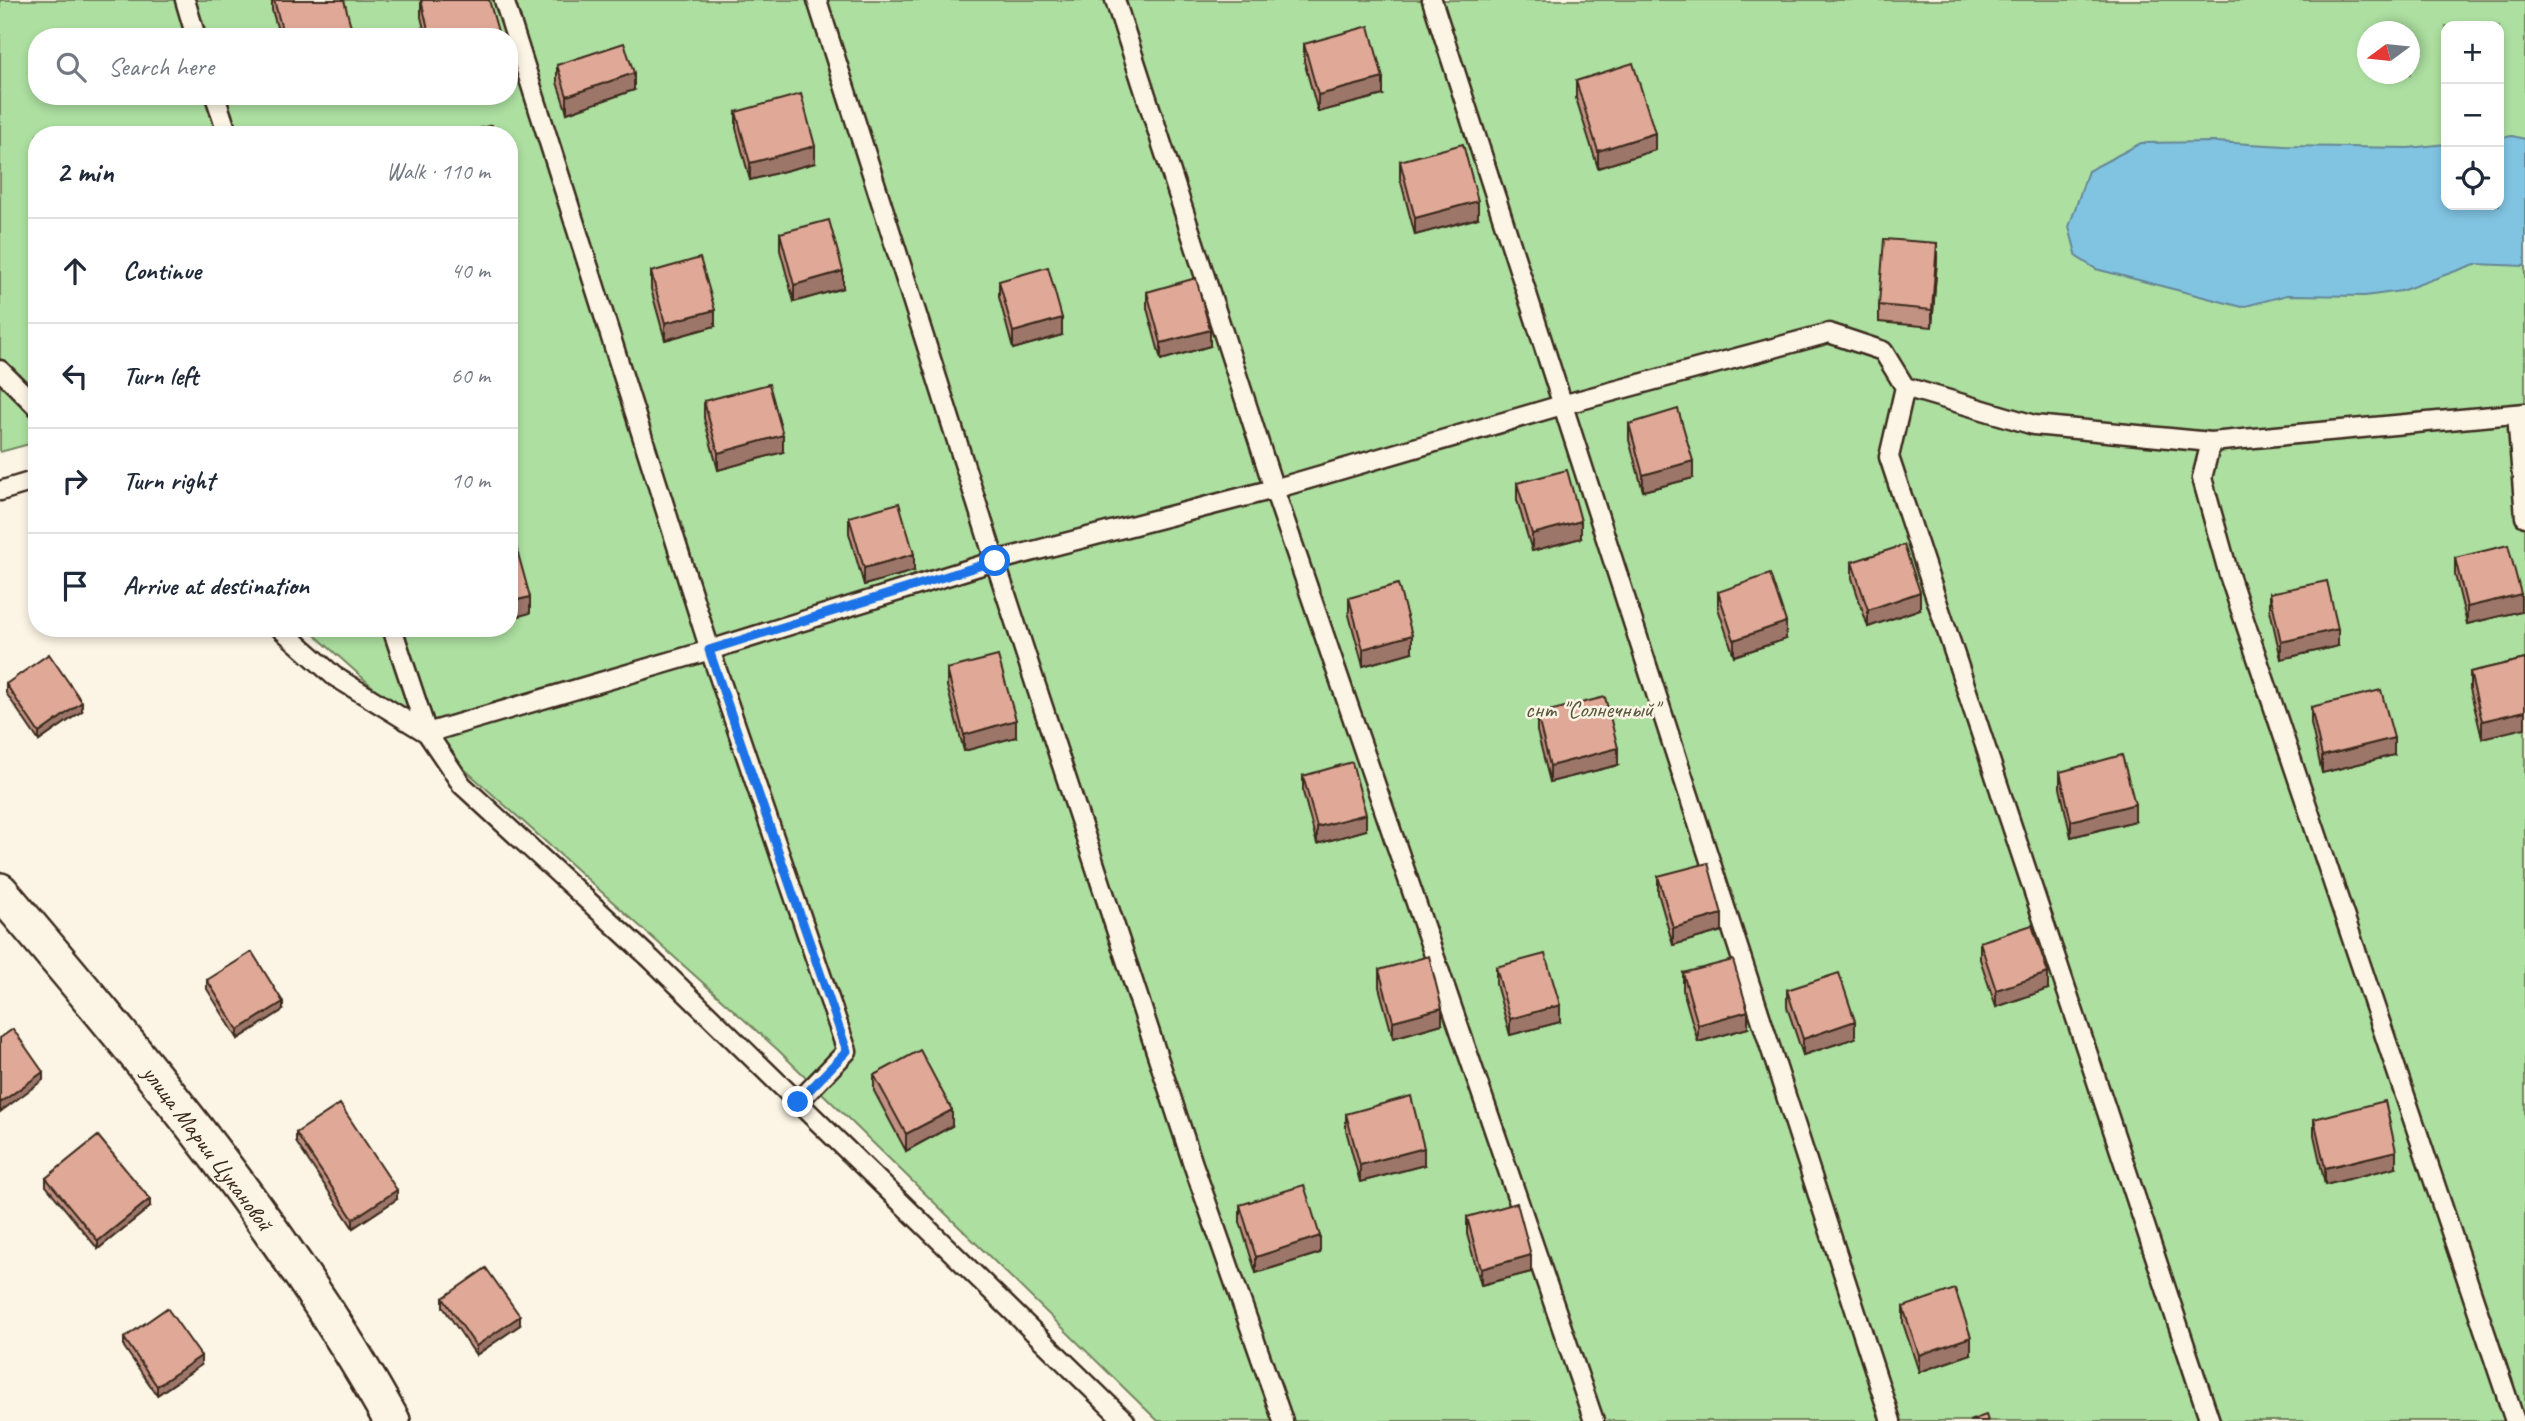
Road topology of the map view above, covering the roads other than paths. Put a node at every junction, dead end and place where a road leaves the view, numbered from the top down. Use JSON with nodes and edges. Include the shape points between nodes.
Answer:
{"nodes":[{"id":1,"x":185,"y":0,"type":"edge"},
{"id":2,"x":504,"y":0,"type":"edge"},
{"id":3,"x":817,"y":0,"type":"edge"},
{"id":4,"x":1115,"y":0,"type":"edge"},
{"id":5,"x":1432,"y":0,"type":"edge"},
{"id":6,"x":193,"y":28,"type":"edge"},
{"id":7,"x":513,"y":28,"type":"edge"},
{"id":8,"x":518,"y":44,"type":"edge"},
{"id":9,"x":218,"y":105,"type":"edge"},
{"id":10,"x":225,"y":126,"type":"edge"},
{"id":11,"x":0,"y":370,"type":"edge"},
{"id":12,"x":1905,"y":387,"type":"junction"},
{"id":13,"x":28,"y":398,"type":"edge"},
{"id":14,"x":1562,"y":405,"type":"junction"},
{"id":15,"x":2521,"y":413,"type":"edge"},
{"id":16,"x":2211,"y":442,"type":"junction"},
{"id":17,"x":28,"y":483,"type":"edge"},
{"id":18,"x":1274,"y":489,"type":"junction"},
{"id":19,"x":0,"y":491,"type":"edge"},
{"id":20,"x":2525,"y":517,"type":"edge"},
{"id":21,"x":995,"y":561,"type":"junction"},
{"id":22,"x":290,"y":637,"type":"edge"},
{"id":23,"x":395,"y":637,"type":"edge"},
{"id":24,"x":709,"y":650,"type":"junction"},
{"id":25,"x":427,"y":733,"type":"junction"},
{"id":26,"x":0,"y":891,"type":"edge"},
{"id":27,"x":798,"y":1102,"type":"junction"},
{"id":28,"x":392,"y":1421,"type":"edge"},
{"id":29,"x":1125,"y":1421,"type":"edge"},
{"id":30,"x":1283,"y":1421,"type":"edge"},
{"id":31,"x":1594,"y":1421,"type":"edge"},
{"id":32,"x":1891,"y":1421,"type":"edge"},
{"id":33,"x":2210,"y":1421,"type":"edge"},
{"id":34,"x":2515,"y":1421,"type":"edge"}],
"edges":[{"from":1,"to":6,"type":"lane"},
{"from":2,"to":7,"type":"lane"},
{"from":3,"to":21,"type":"lane"},
{"from":4,"to":18,"type":"lane"},
{"from":5,"to":14,"type":"lane"},
{"from":8,"to":24,"type":"lane"},
{"from":9,"to":10,"type":"lane"},
{"from":11,"to":13,"type":"lane"},
{"from":12,"to":14,"type":"lane","via":[[1883,351],[1829,333]]},
{"from":12,"to":16,"type":"lane","via":[[2034,425]]},
{"from":12,"to":33,"type":"lane","via":[[1889,457]]},
{"from":14,"to":18,"type":"lane"},
{"from":14,"to":32,"type":"lane"},
{"from":15,"to":16,"type":"lane"},
{"from":15,"to":20,"type":"lane"},
{"from":16,"to":34,"type":"lane","via":[[2203,478],[2229,575]]},
{"from":17,"to":19,"type":"lane"},
{"from":18,"to":21,"type":"lane"},
{"from":18,"to":31,"type":"lane"},
{"from":21,"to":24,"type":"lane"},
{"from":21,"to":30,"type":"lane","via":[[1193,1164]]},
{"from":22,"to":25,"type":"lane","via":[[334,676]]},
{"from":23,"to":25,"type":"lane"},
{"from":24,"to":25,"type":"lane"},
{"from":24,"to":27,"type":"lane","via":[[847,1051]]},
{"from":25,"to":27,"type":"lane","via":[[462,786]]},
{"from":26,"to":28,"type":"street","name":"улица Марии Цукановой","via":[[124,1038],[258,1212]]},
{"from":27,"to":29,"type":"lane"}]}
